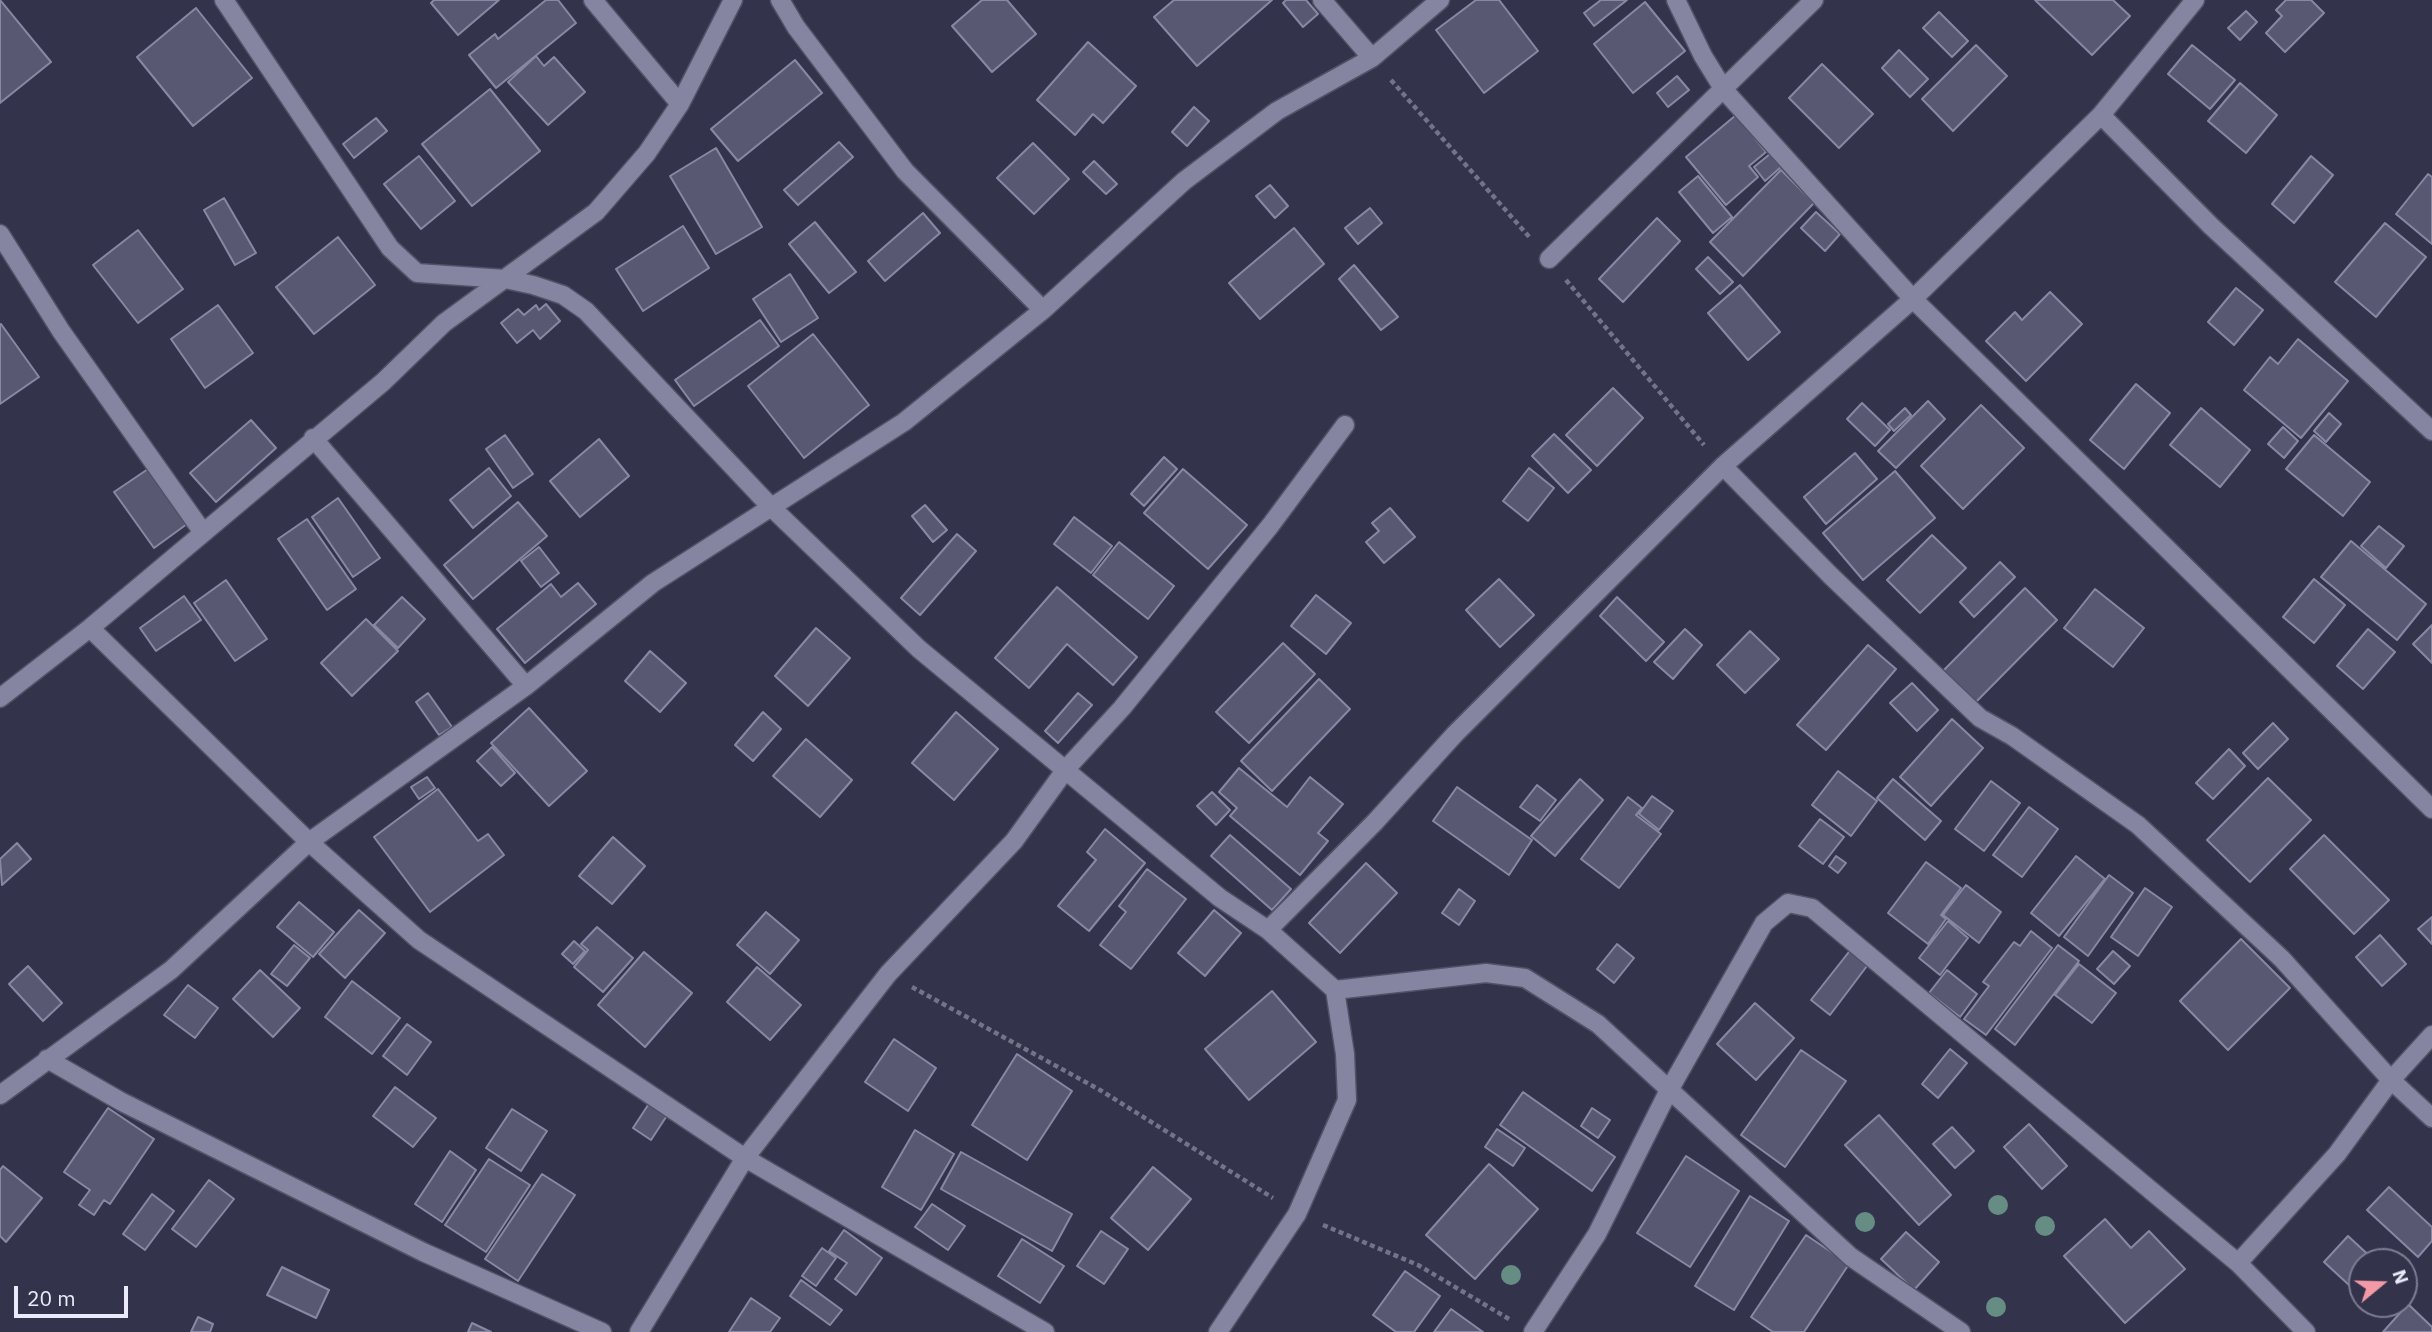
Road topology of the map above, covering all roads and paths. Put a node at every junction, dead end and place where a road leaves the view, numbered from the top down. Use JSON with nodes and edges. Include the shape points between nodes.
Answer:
{"nodes":[{"id":1,"x":224,"y":0,"type":"edge"},
{"id":2,"x":593,"y":0,"type":"edge"},
{"id":3,"x":733,"y":0,"type":"edge"},
{"id":4,"x":780,"y":0,"type":"edge"},
{"id":5,"x":1322,"y":0,"type":"edge"},
{"id":6,"x":1440,"y":0,"type":"edge"},
{"id":7,"x":1676,"y":0,"type":"edge"},
{"id":8,"x":1814,"y":0,"type":"edge"},
{"id":9,"x":2195,"y":0,"type":"edge"},
{"id":10,"x":1372,"y":58,"type":"junction"},
{"id":11,"x":1724,"y":90,"type":"junction"},
{"id":12,"x":680,"y":104,"type":"junction"},
{"id":13,"x":2101,"y":115,"type":"junction"},
{"id":14,"x":0,"y":234,"type":"edge"},
{"id":15,"x":1549,"y":259,"type":"dead end"},
{"id":16,"x":505,"y":279,"type":"junction"},
{"id":17,"x":1913,"y":299,"type":"junction"},
{"id":18,"x":1043,"y":310,"type":"junction"},
{"id":19,"x":1345,"y":425,"type":"dead end"},
{"id":20,"x":2432,"y":431,"type":"edge"},
{"id":21,"x":313,"y":438,"type":"junction"},
{"id":22,"x":1723,"y":466,"type":"junction"},
{"id":23,"x":771,"y":507,"type":"junction"},
{"id":24,"x":202,"y":531,"type":"junction"},
{"id":25,"x":90,"y":628,"type":"junction"},
{"id":26,"x":526,"y":685,"type":"junction"},
{"id":27,"x":1,"y":695,"type":"edge"},
{"id":28,"x":1066,"y":769,"type":"junction"},
{"id":29,"x":2432,"y":809,"type":"edge"},
{"id":30,"x":309,"y":842,"type":"junction"},
{"id":31,"x":1268,"y":930,"type":"junction"},
{"id":32,"x":888,"y":974,"type":"junction"},
{"id":33,"x":1335,"y":990,"type":"junction"},
{"id":34,"x":2432,"y":1035,"type":"edge"},
{"id":35,"x":47,"y":1059,"type":"junction"},
{"id":36,"x":2391,"y":1080,"type":"junction"},
{"id":37,"x":1668,"y":1092,"type":"junction"},
{"id":38,"x":0,"y":1095,"type":"edge"},
{"id":39,"x":2432,"y":1118,"type":"edge"},
{"id":40,"x":745,"y":1158,"type":"junction"},
{"id":41,"x":1297,"y":1214,"type":"junction"},
{"id":42,"x":2238,"y":1263,"type":"junction"},
{"id":43,"x":1526,"y":1329,"type":"edge"},
{"id":44,"x":602,"y":1332,"type":"edge"},
{"id":45,"x":639,"y":1332,"type":"edge"},
{"id":46,"x":1045,"y":1332,"type":"edge"},
{"id":47,"x":1218,"y":1332,"type":"edge"},
{"id":48,"x":1961,"y":1332,"type":"edge"},
{"id":49,"x":2306,"y":1332,"type":"edge"}],
"edges":[{"from":1,"to":16,"type":"street","via":[[390,248],[417,273]]},
{"from":2,"to":12,"type":"street"},
{"from":3,"to":12,"type":"street"},
{"from":4,"to":18,"type":"street","via":[[905,172]]},
{"from":5,"to":10,"type":"street"},
{"from":6,"to":10,"type":"street"},
{"from":7,"to":11,"type":"street"},
{"from":8,"to":11,"type":"street"},
{"from":9,"to":13,"type":"street"},
{"from":10,"to":18,"type":"street","via":[[1278,111],[1184,181]]},
{"from":11,"to":15,"type":"street"},
{"from":11,"to":17,"type":"street"},
{"from":12,"to":16,"type":"street","via":[[647,153],[596,212]]},
{"from":13,"to":17,"type":"street"},
{"from":13,"to":20,"type":"street","via":[[2211,226]]},
{"from":14,"to":24,"type":"street","via":[[61,331]]},
{"from":16,"to":21,"type":"street","via":[[444,323],[383,382]]},
{"from":16,"to":23,"type":"street","via":[[563,295],[586,311]]},
{"from":17,"to":22,"type":"street"},
{"from":17,"to":29,"type":"street"},
{"from":18,"to":23,"type":"street","via":[[904,422]]},
{"from":19,"to":28,"type":"street","via":[[1270,526],[1122,708]]},
{"from":21,"to":24,"type":"street"},
{"from":21,"to":26,"type":"street"},
{"from":22,"to":31,"type":"street","via":[[1455,734]]},
{"from":22,"to":36,"type":"street","via":[[1980,718],[2138,825],[2282,959]]},
{"from":23,"to":26,"type":"street","via":[[653,583]]},
{"from":23,"to":28,"type":"street","via":[[919,649]]},
{"from":24,"to":25,"type":"street"},
{"from":25,"to":27,"type":"street"},
{"from":25,"to":30,"type":"street"},
{"from":26,"to":30,"type":"street"},
{"from":28,"to":31,"type":"street","via":[[1220,898]]},
{"from":28,"to":32,"type":"street","via":[[1014,841]]},
{"from":30,"to":35,"type":"street","via":[[171,970]]},
{"from":30,"to":40,"type":"street","via":[[419,940]]},
{"from":31,"to":33,"type":"street"},
{"from":32,"to":40,"type":"street"},
{"from":32,"to":41,"type":"path","via":[[1100,1090]]},
{"from":33,"to":37,"type":"street","via":[[1486,973],[1525,978],[1598,1024]]},
{"from":33,"to":41,"type":"street","via":[[1347,1100]]},
{"from":34,"to":36,"type":"street"},
{"from":35,"to":38,"type":"street"},
{"from":35,"to":44,"type":"street","via":[[122,1102],[423,1252]]},
{"from":36,"to":39,"type":"street"},
{"from":36,"to":42,"type":"street","via":[[2337,1154]]},
{"from":37,"to":42,"type":"street","via":[[1764,923],[1788,903],[1812,908]]},
{"from":37,"to":43,"type":"street","via":[[1597,1234]]},
{"from":37,"to":48,"type":"street","via":[[1851,1256]]},
{"from":40,"to":45,"type":"street"},
{"from":40,"to":46,"type":"street"},
{"from":41,"to":43,"type":"path","via":[[1418,1265]]},
{"from":41,"to":47,"type":"street"},
{"from":42,"to":49,"type":"street"}]}
